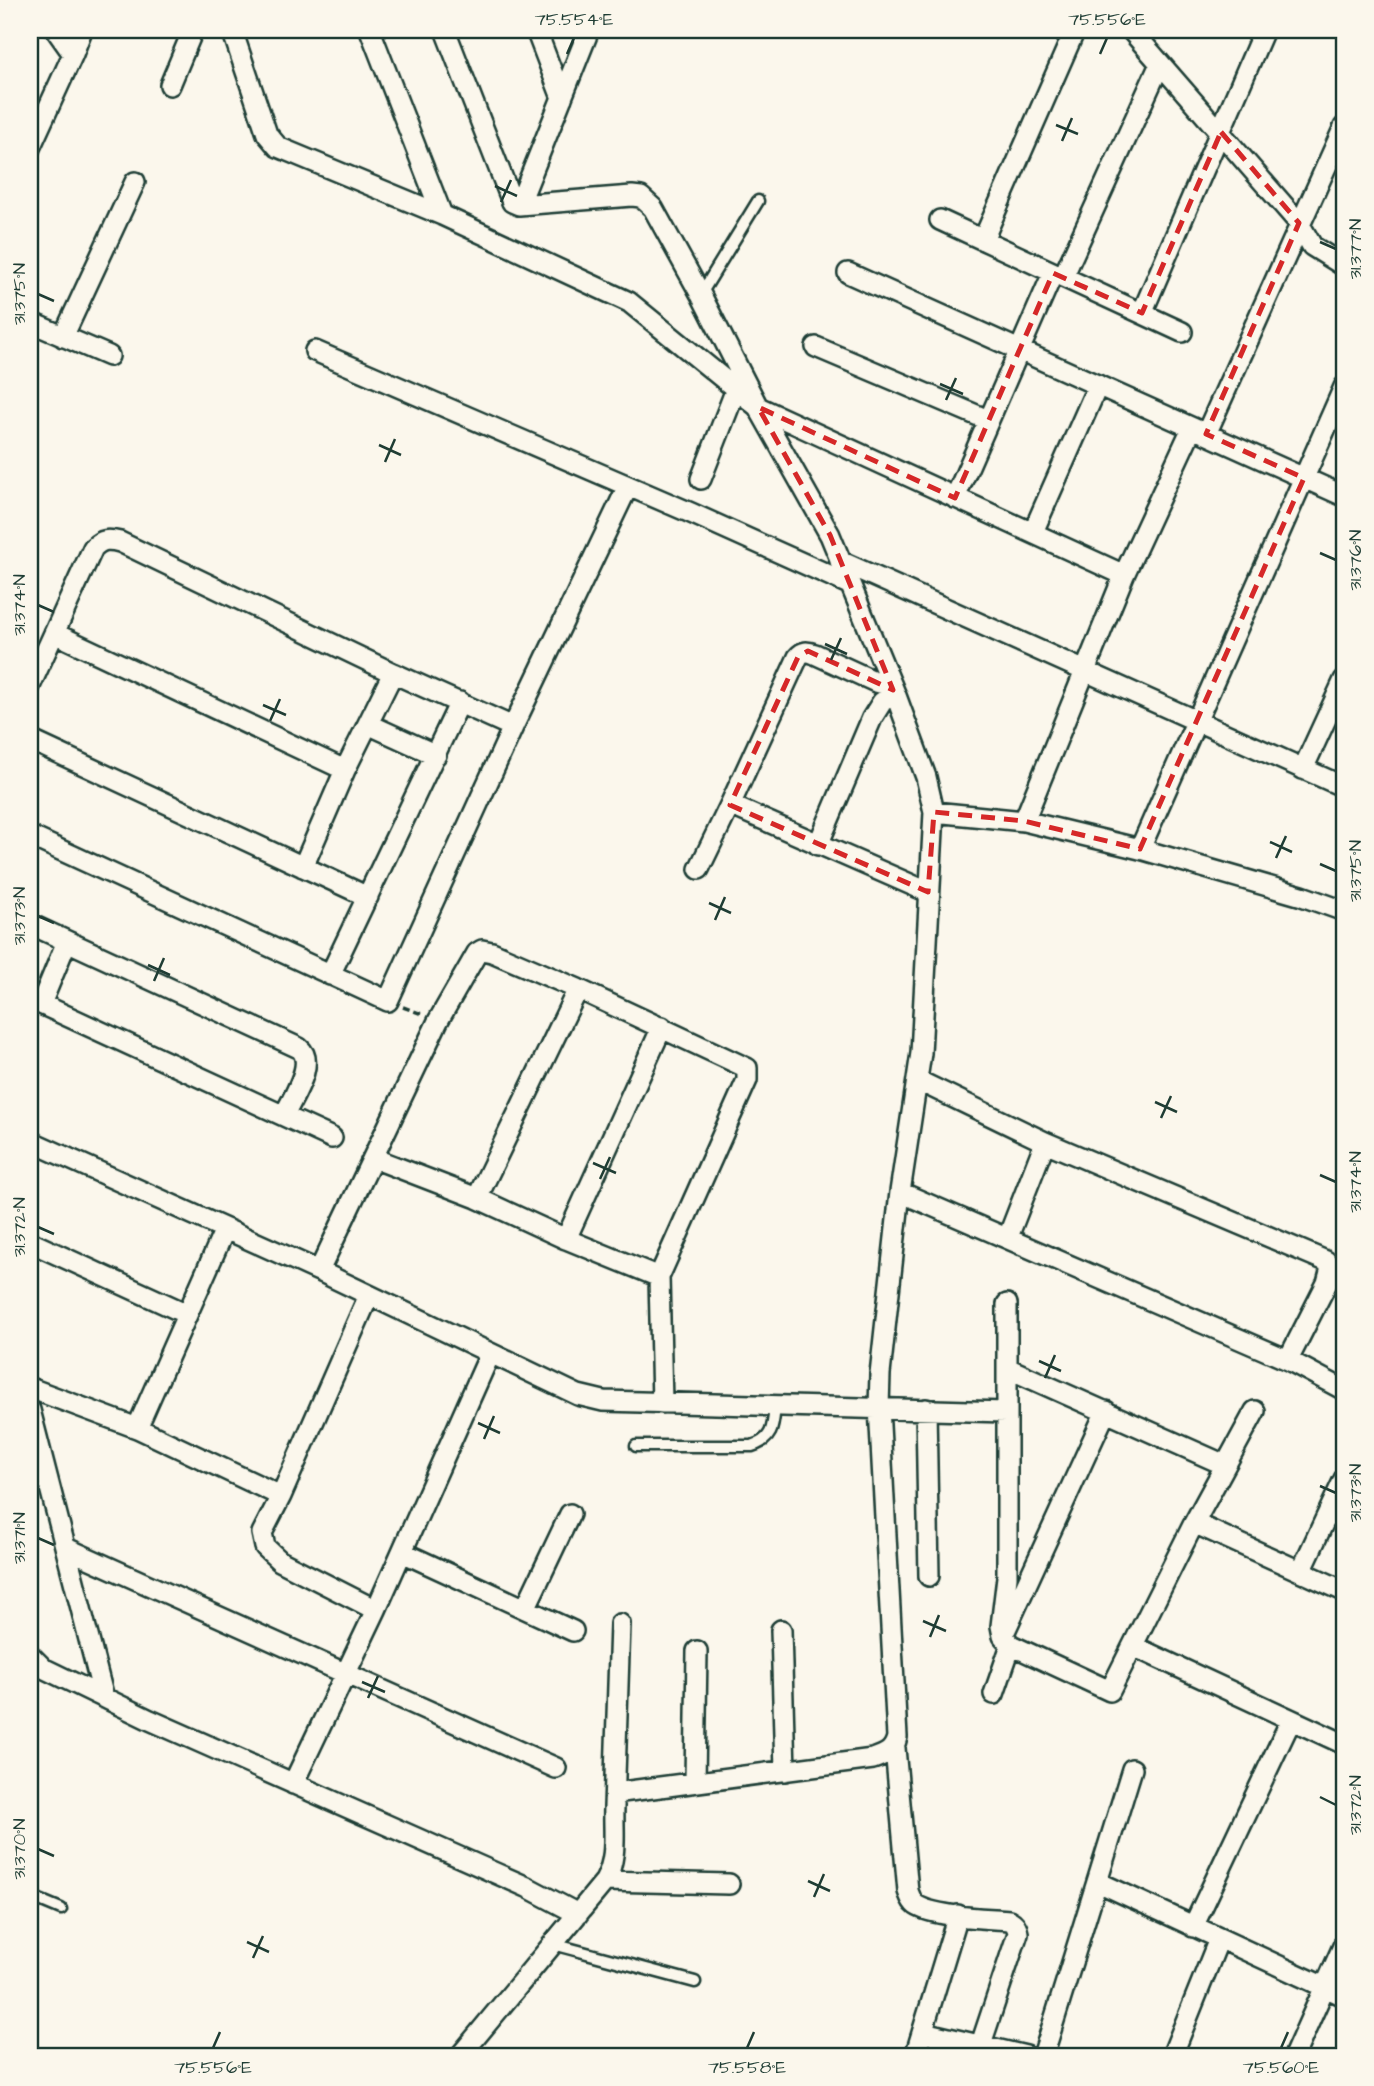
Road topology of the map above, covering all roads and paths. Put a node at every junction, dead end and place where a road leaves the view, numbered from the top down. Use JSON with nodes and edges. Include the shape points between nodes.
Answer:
{"nodes":[{"id":1,"x":56,"y":30,"type":"edge"},
{"id":2,"x":82,"y":30,"type":"edge"},
{"id":3,"x":193,"y":30,"type":"edge"},
{"id":4,"x":232,"y":30,"type":"edge"},
{"id":5,"x":370,"y":30,"type":"edge"},
{"id":6,"x":444,"y":30,"type":"edge"},
{"id":7,"x":536,"y":30,"type":"edge"},
{"id":8,"x":589,"y":30,"type":"edge"},
{"id":9,"x":1075,"y":30,"type":"edge"},
{"id":10,"x":1264,"y":30,"type":"edge"},
{"id":11,"x":1138,"y":33,"type":"edge"},
{"id":12,"x":73,"y":54,"type":"junction"},
{"id":13,"x":1160,"y":64,"type":"junction"},
{"id":14,"x":170,"y":85,"type":"dead end"},
{"id":15,"x":562,"y":98,"type":"junction"},
{"id":16,"x":1344,"y":127,"type":"edge"},
{"id":17,"x":1221,"y":132,"type":"junction"},
{"id":18,"x":30,"y":148,"type":"edge"},
{"id":19,"x":135,"y":182,"type":"dead end"},
{"id":20,"x":758,"y":201,"type":"dead end"},
{"id":21,"x":519,"y":205,"type":"junction"},
{"id":22,"x":442,"y":215,"type":"junction"},
{"id":23,"x":940,"y":220,"type":"dead end"},
{"id":24,"x":1299,"y":223,"type":"junction"},
{"id":25,"x":983,"y":240,"type":"junction"},
{"id":26,"x":1344,"y":266,"type":"edge"},
{"id":27,"x":848,"y":273,"type":"dead end"},
{"id":28,"x":1058,"y":275,"type":"junction"},
{"id":29,"x":701,"y":295,"type":"junction"},
{"id":30,"x":1142,"y":313,"type":"junction"},
{"id":31,"x":30,"y":322,"type":"edge"},
{"id":32,"x":1182,"y":332,"type":"dead end"},
{"id":33,"x":63,"y":337,"type":"junction"},
{"id":34,"x":816,"y":347,"type":"dead end"},
{"id":35,"x":1019,"y":348,"type":"junction"},
{"id":36,"x":315,"y":351,"type":"dead end"},
{"id":37,"x":109,"y":356,"type":"dead end"},
{"id":38,"x":1098,"y":385,"type":"junction"},
{"id":39,"x":736,"y":389,"type":"junction"},
{"id":40,"x":1343,"y":394,"type":"edge"},
{"id":41,"x":758,"y":407,"type":"junction"},
{"id":42,"x":988,"y":420,"type":"junction"},
{"id":43,"x":1199,"y":431,"type":"junction"},
{"id":44,"x":1304,"y":478,"type":"junction"},
{"id":45,"x":701,"y":479,"type":"dead end"},
{"id":46,"x":628,"y":486,"type":"junction"},
{"id":47,"x":1344,"y":496,"type":"edge"},
{"id":48,"x":956,"y":498,"type":"junction"},
{"id":49,"x":1032,"y":532,"type":"junction"},
{"id":50,"x":840,"y":561,"type":"junction"},
{"id":51,"x":1124,"y":575,"type":"junction"},
{"id":52,"x":849,"y":584,"type":"junction"},
{"id":53,"x":54,"y":633,"type":"junction"},
{"id":54,"x":35,"y":663,"type":"edge"},
{"id":55,"x":1084,"y":670,"type":"junction"},
{"id":56,"x":393,"y":673,"type":"junction"},
{"id":57,"x":1344,"y":680,"type":"edge"},
{"id":58,"x":30,"y":686,"type":"edge"},
{"id":59,"x":893,"y":689,"type":"junction"},
{"id":60,"x":460,"y":702,"type":"junction"},
{"id":61,"x":1195,"y":722,"type":"junction"},
{"id":62,"x":368,"y":724,"type":"junction"},
{"id":63,"x":513,"y":727,"type":"junction"},
{"id":64,"x":30,"y":740,"type":"edge"},
{"id":65,"x":436,"y":755,"type":"junction"},
{"id":66,"x":1303,"y":769,"type":"junction"},
{"id":67,"x":345,"y":770,"type":"junction"},
{"id":68,"x":1344,"y":787,"type":"edge"},
{"id":69,"x":730,"y":805,"type":"junction"},
{"id":70,"x":934,"y":812,"type":"junction"},
{"id":71,"x":1024,"y":821,"type":"junction"},
{"id":72,"x":30,"y":836,"type":"edge"},
{"id":73,"x":818,"y":845,"type":"junction"},
{"id":74,"x":1140,"y":849,"type":"junction"},
{"id":75,"x":303,"y":867,"type":"junction"},
{"id":76,"x":699,"y":869,"type":"dead end"},
{"id":77,"x":928,"y":892,"type":"junction"},
{"id":78,"x":368,"y":897,"type":"junction"},
{"id":79,"x":1344,"y":911,"type":"edge"},
{"id":80,"x":30,"y":924,"type":"edge"},
{"id":81,"x":67,"y":941,"type":"junction"},
{"id":82,"x":330,"y":975,"type":"junction"},
{"id":83,"x":578,"y":989,"type":"junction"},
{"id":84,"x":388,"y":1001,"type":"junction"},
{"id":85,"x":36,"y":1002,"type":"edge"},
{"id":86,"x":438,"y":1021,"type":"junction"},
{"id":87,"x":662,"y":1027,"type":"junction"},
{"id":88,"x":917,"y":1080,"type":"junction"},
{"id":89,"x":285,"y":1114,"type":"junction"},
{"id":90,"x":332,"y":1138,"type":"dead end"},
{"id":91,"x":30,"y":1141,"type":"edge"},
{"id":92,"x":1045,"y":1142,"type":"junction"},
{"id":93,"x":373,"y":1158,"type":"junction"},
{"id":94,"x":900,"y":1192,"type":"junction"},
{"id":95,"x":477,"y":1198,"type":"junction"},
{"id":96,"x":225,"y":1229,"type":"junction"},
{"id":97,"x":1008,"y":1237,"type":"junction"},
{"id":98,"x":566,"y":1239,"type":"junction"},
{"id":99,"x":30,"y":1242,"type":"edge"},
{"id":100,"x":319,"y":1271,"type":"junction"},
{"id":101,"x":659,"y":1277,"type":"junction"},
{"id":102,"x":369,"y":1295,"type":"junction"},
{"id":103,"x":1007,"y":1304,"type":"dead end"},
{"id":104,"x":187,"y":1314,"type":"junction"},
{"id":105,"x":490,"y":1354,"type":"junction"},
{"id":106,"x":1288,"y":1360,"type":"junction"},
{"id":107,"x":1007,"y":1367,"type":"junction"},
{"id":108,"x":30,"y":1388,"type":"edge"},
{"id":109,"x":1344,"y":1390,"type":"edge"},
{"id":110,"x":662,"y":1403,"type":"junction"},
{"id":111,"x":775,"y":1405,"type":"junction"},
{"id":112,"x":879,"y":1407,"type":"junction"},
{"id":113,"x":926,"y":1409,"type":"junction"},
{"id":114,"x":30,"y":1410,"type":"edge"},
{"id":115,"x":1106,"y":1410,"type":"junction"},
{"id":116,"x":1255,"y":1411,"type":"dead end"},
{"id":117,"x":1006,"y":1412,"type":"junction"},
{"id":118,"x":137,"y":1427,"type":"junction"},
{"id":119,"x":636,"y":1446,"type":"dead end"},
{"id":120,"x":1225,"y":1465,"type":"junction"},
{"id":121,"x":1344,"y":1479,"type":"edge"},
{"id":122,"x":281,"y":1496,"type":"junction"},
{"id":123,"x":570,"y":1514,"type":"dead end"},
{"id":124,"x":1194,"y":1523,"type":"junction"},
{"id":125,"x":66,"y":1548,"type":"junction"},
{"id":126,"x":402,"y":1552,"type":"junction"},
{"id":127,"x":1301,"y":1572,"type":"junction"},
{"id":128,"x":929,"y":1576,"type":"dead end"},
{"id":129,"x":1344,"y":1591,"type":"edge"},
{"id":130,"x":376,"y":1609,"type":"junction"},
{"id":131,"x":525,"y":1609,"type":"junction"},
{"id":132,"x":620,"y":1624,"type":"dead end"},
{"id":133,"x":781,"y":1630,"type":"dead end"},
{"id":134,"x":573,"y":1631,"type":"dead end"},
{"id":135,"x":1007,"y":1641,"type":"junction"},
{"id":136,"x":1133,"y":1646,"type":"junction"},
{"id":137,"x":697,"y":1651,"type":"dead end"},
{"id":138,"x":30,"y":1655,"type":"edge"},
{"id":139,"x":346,"y":1674,"type":"junction"},
{"id":140,"x":993,"y":1694,"type":"dead end"},
{"id":141,"x":104,"y":1698,"type":"junction"},
{"id":142,"x":1291,"y":1720,"type":"junction"},
{"id":143,"x":1344,"y":1744,"type":"edge"},
{"id":144,"x":895,"y":1748,"type":"junction"},
{"id":145,"x":556,"y":1768,"type":"dead end"},
{"id":146,"x":1132,"y":1769,"type":"dead end"},
{"id":147,"x":785,"y":1771,"type":"junction"},
{"id":148,"x":695,"y":1782,"type":"junction"},
{"id":149,"x":293,"y":1784,"type":"junction"},
{"id":150,"x":615,"y":1798,"type":"junction"},
{"id":151,"x":605,"y":1881,"type":"junction"},
{"id":152,"x":1098,"y":1882,"type":"junction"},
{"id":153,"x":729,"y":1884,"type":"dead end"},
{"id":154,"x":30,"y":1896,"type":"edge"},
{"id":155,"x":61,"y":1909,"type":"dead end"},
{"id":156,"x":578,"y":1914,"type":"junction"},
{"id":157,"x":958,"y":1916,"type":"junction"},
{"id":158,"x":1193,"y":1927,"type":"junction"},
{"id":159,"x":1219,"y":1939,"type":"junction"},
{"id":160,"x":553,"y":1944,"type":"junction"},
{"id":161,"x":1344,"y":1944,"type":"edge"},
{"id":162,"x":695,"y":1982,"type":"dead end"},
{"id":163,"x":1324,"y":1986,"type":"junction"},
{"id":164,"x":1344,"y":1996,"type":"edge"},
{"id":165,"x":923,"y":2032,"type":"junction"},
{"id":166,"x":979,"y":2051,"type":"edge"},
{"id":167,"x":467,"y":2055,"type":"edge"},
{"id":168,"x":915,"y":2056,"type":"edge"},
{"id":169,"x":1026,"y":2056,"type":"edge"},
{"id":170,"x":1043,"y":2056,"type":"edge"},
{"id":171,"x":1172,"y":2056,"type":"edge"},
{"id":172,"x":1294,"y":2056,"type":"edge"}],
"edges":[{"from":1,"to":12,"type":"street"},
{"from":2,"to":12,"type":"street"},
{"from":3,"to":14,"type":"street"},
{"from":4,"to":22,"type":"street","via":[[271,141]]},
{"from":5,"to":22,"type":"street"},
{"from":6,"to":21,"type":"street","via":[[509,197]]},
{"from":7,"to":15,"type":"street"},
{"from":8,"to":15,"type":"street"},
{"from":9,"to":25,"type":"street"},
{"from":10,"to":17,"type":"street"},
{"from":11,"to":13,"type":"street"},
{"from":12,"to":18,"type":"street"},
{"from":13,"to":17,"type":"street"},
{"from":13,"to":28,"type":"street"},
{"from":15,"to":21,"type":"street"},
{"from":16,"to":24,"type":"street"},
{"from":17,"to":24,"type":"street"},
{"from":17,"to":30,"type":"street"},
{"from":19,"to":33,"type":"street"},
{"from":20,"to":29,"type":"lane"},
{"from":21,"to":29,"type":"street","via":[[641,197],[653,208]]},
{"from":22,"to":39,"type":"street","via":[[629,302]]},
{"from":23,"to":25,"type":"street"},
{"from":24,"to":26,"type":"street","via":[[1312,246]]},
{"from":24,"to":43,"type":"street"},
{"from":25,"to":28,"type":"street"},
{"from":27,"to":35,"type":"street"},
{"from":28,"to":30,"type":"street"},
{"from":28,"to":35,"type":"street"},
{"from":29,"to":41,"type":"street"},
{"from":30,"to":32,"type":"street"},
{"from":31,"to":33,"type":"street"},
{"from":33,"to":37,"type":"street"},
{"from":34,"to":42,"type":"street"},
{"from":35,"to":38,"type":"street"},
{"from":35,"to":42,"type":"street"},
{"from":36,"to":46,"type":"street"},
{"from":38,"to":43,"type":"street"},
{"from":38,"to":49,"type":"street"},
{"from":39,"to":41,"type":"street"},
{"from":39,"to":45,"type":"street"},
{"from":40,"to":44,"type":"street"},
{"from":41,"to":48,"type":"street"},
{"from":41,"to":50,"type":"street"},
{"from":42,"to":48,"type":"street"},
{"from":43,"to":44,"type":"street"},
{"from":43,"to":51,"type":"street"},
{"from":44,"to":47,"type":"street"},
{"from":44,"to":61,"type":"street"},
{"from":46,"to":52,"type":"street"},
{"from":46,"to":63,"type":"street"},
{"from":48,"to":49,"type":"street"},
{"from":49,"to":51,"type":"street"},
{"from":50,"to":52,"type":"street"},
{"from":50,"to":55,"type":"street"},
{"from":51,"to":55,"type":"street"},
{"from":52,"to":59,"type":"street"},
{"from":53,"to":54,"type":"street"},
{"from":53,"to":56,"type":"street","via":[[93,548],[108,539]]},
{"from":53,"to":67,"type":"street"},
{"from":54,"to":58,"type":"street"},
{"from":55,"to":61,"type":"street"},
{"from":55,"to":71,"type":"street"},
{"from":56,"to":60,"type":"street"},
{"from":56,"to":62,"type":"street"},
{"from":57,"to":66,"type":"street"},
{"from":59,"to":69,"type":"street","via":[[808,651],[802,653]]},
{"from":59,"to":70,"type":"street"},
{"from":59,"to":73,"type":"street","via":[[872,718]]},
{"from":60,"to":63,"type":"street"},
{"from":60,"to":65,"type":"street"},
{"from":61,"to":66,"type":"street"},
{"from":61,"to":74,"type":"street"},
{"from":62,"to":65,"type":"street"},
{"from":62,"to":67,"type":"street"},
{"from":63,"to":84,"type":"street"},
{"from":64,"to":75,"type":"street"},
{"from":65,"to":78,"type":"street"},
{"from":66,"to":68,"type":"street"},
{"from":67,"to":75,"type":"street"},
{"from":69,"to":73,"type":"street"},
{"from":69,"to":76,"type":"street"},
{"from":70,"to":71,"type":"street"},
{"from":70,"to":77,"type":"street"},
{"from":71,"to":74,"type":"street"},
{"from":72,"to":82,"type":"street"},
{"from":73,"to":77,"type":"street"},
{"from":74,"to":79,"type":"street"},
{"from":75,"to":78,"type":"street"},
{"from":77,"to":88,"type":"street"},
{"from":78,"to":82,"type":"street"},
{"from":80,"to":81,"type":"street"},
{"from":81,"to":85,"type":"street"},
{"from":81,"to":89,"type":"street","via":[[305,1052],[305,1069]]},
{"from":82,"to":84,"type":"street"},
{"from":83,"to":86,"type":"street","via":[[482,950],[471,961]]},
{"from":83,"to":87,"type":"street"},
{"from":83,"to":95,"type":"street"},
{"from":84,"to":86,"type":"path"},
{"from":85,"to":89,"type":"street"},
{"from":86,"to":93,"type":"street"},
{"from":87,"to":98,"type":"street"},
{"from":87,"to":101,"type":"street","via":[[743,1065],[748,1076]]},
{"from":88,"to":92,"type":"street"},
{"from":88,"to":94,"type":"street"},
{"from":89,"to":90,"type":"street"},
{"from":91,"to":96,"type":"street"},
{"from":92,"to":97,"type":"street"},
{"from":92,"to":106,"type":"street","via":[[1326,1261],[1330,1274]]},
{"from":93,"to":95,"type":"street"},
{"from":93,"to":100,"type":"street"},
{"from":94,"to":97,"type":"street"},
{"from":94,"to":112,"type":"street"},
{"from":95,"to":98,"type":"street"},
{"from":96,"to":100,"type":"street"},
{"from":96,"to":104,"type":"street"},
{"from":97,"to":106,"type":"street"},
{"from":98,"to":101,"type":"street"},
{"from":99,"to":104,"type":"street"},
{"from":100,"to":102,"type":"street"},
{"from":101,"to":110,"type":"street"},
{"from":102,"to":105,"type":"street"},
{"from":102,"to":122,"type":"street"},
{"from":103,"to":107,"type":"street"},
{"from":104,"to":118,"type":"street"},
{"from":105,"to":110,"type":"street","via":[[578,1395],[603,1401]]},
{"from":105,"to":126,"type":"street"},
{"from":106,"to":109,"type":"street"},
{"from":107,"to":115,"type":"street"},
{"from":107,"to":117,"type":"street"},
{"from":108,"to":118,"type":"street"},
{"from":110,"to":111,"type":"street"},
{"from":111,"to":112,"type":"street"},
{"from":111,"to":119,"type":"lane","via":[[772,1432],[752,1446]]},
{"from":112,"to":113,"type":"street"},
{"from":112,"to":144,"type":"street"},
{"from":113,"to":117,"type":"street"},
{"from":113,"to":128,"type":"street"},
{"from":114,"to":125,"type":"street"},
{"from":115,"to":120,"type":"street"},
{"from":115,"to":135,"type":"street"},
{"from":116,"to":120,"type":"street"},
{"from":117,"to":135,"type":"street","via":[[1007,1577],[1001,1626]]},
{"from":118,"to":122,"type":"street"},
{"from":120,"to":124,"type":"street"},
{"from":121,"to":127,"type":"street"},
{"from":122,"to":130,"type":"street","via":[[262,1533],[265,1547],[279,1560]]},
{"from":123,"to":131,"type":"street"},
{"from":124,"to":127,"type":"street"},
{"from":124,"to":136,"type":"street"},
{"from":125,"to":139,"type":"street"},
{"from":125,"to":141,"type":"street"},
{"from":126,"to":130,"type":"street"},
{"from":126,"to":131,"type":"street"},
{"from":127,"to":129,"type":"street"},
{"from":130,"to":139,"type":"street"},
{"from":131,"to":134,"type":"street"},
{"from":132,"to":150,"type":"street"},
{"from":133,"to":147,"type":"street"},
{"from":135,"to":136,"type":"street","via":[[1110,1691]]},
{"from":135,"to":140,"type":"street"},
{"from":136,"to":142,"type":"street"},
{"from":137,"to":148,"type":"street"},
{"from":138,"to":141,"type":"street","via":[[43,1668]]},
{"from":139,"to":145,"type":"street"},
{"from":139,"to":149,"type":"street"},
{"from":141,"to":149,"type":"street"},
{"from":142,"to":143,"type":"street"},
{"from":142,"to":158,"type":"street"},
{"from":144,"to":147,"type":"street","via":[[873,1759]]},
{"from":144,"to":157,"type":"street","via":[[908,1891],[923,1908]]},
{"from":146,"to":152,"type":"street"},
{"from":147,"to":148,"type":"street"},
{"from":148,"to":150,"type":"street","via":[[622,1792]]},
{"from":149,"to":156,"type":"street"},
{"from":150,"to":151,"type":"street","via":[[614,1859]]},
{"from":151,"to":153,"type":"street"},
{"from":151,"to":156,"type":"street"},
{"from":152,"to":158,"type":"street"},
{"from":152,"to":170,"type":"street"},
{"from":154,"to":155,"type":"lane"},
{"from":156,"to":160,"type":"street"},
{"from":157,"to":165,"type":"street"},
{"from":157,"to":166,"type":"street","via":[[1009,1920],[1018,1933]]},
{"from":158,"to":159,"type":"street"},
{"from":159,"to":163,"type":"street"},
{"from":159,"to":171,"type":"street"},
{"from":160,"to":162,"type":"lane"},
{"from":160,"to":167,"type":"street"},
{"from":161,"to":163,"type":"street"},
{"from":163,"to":164,"type":"street"},
{"from":163,"to":172,"type":"street"},
{"from":165,"to":166,"type":"street"},
{"from":165,"to":168,"type":"street"},
{"from":166,"to":169,"type":"street"}]}
